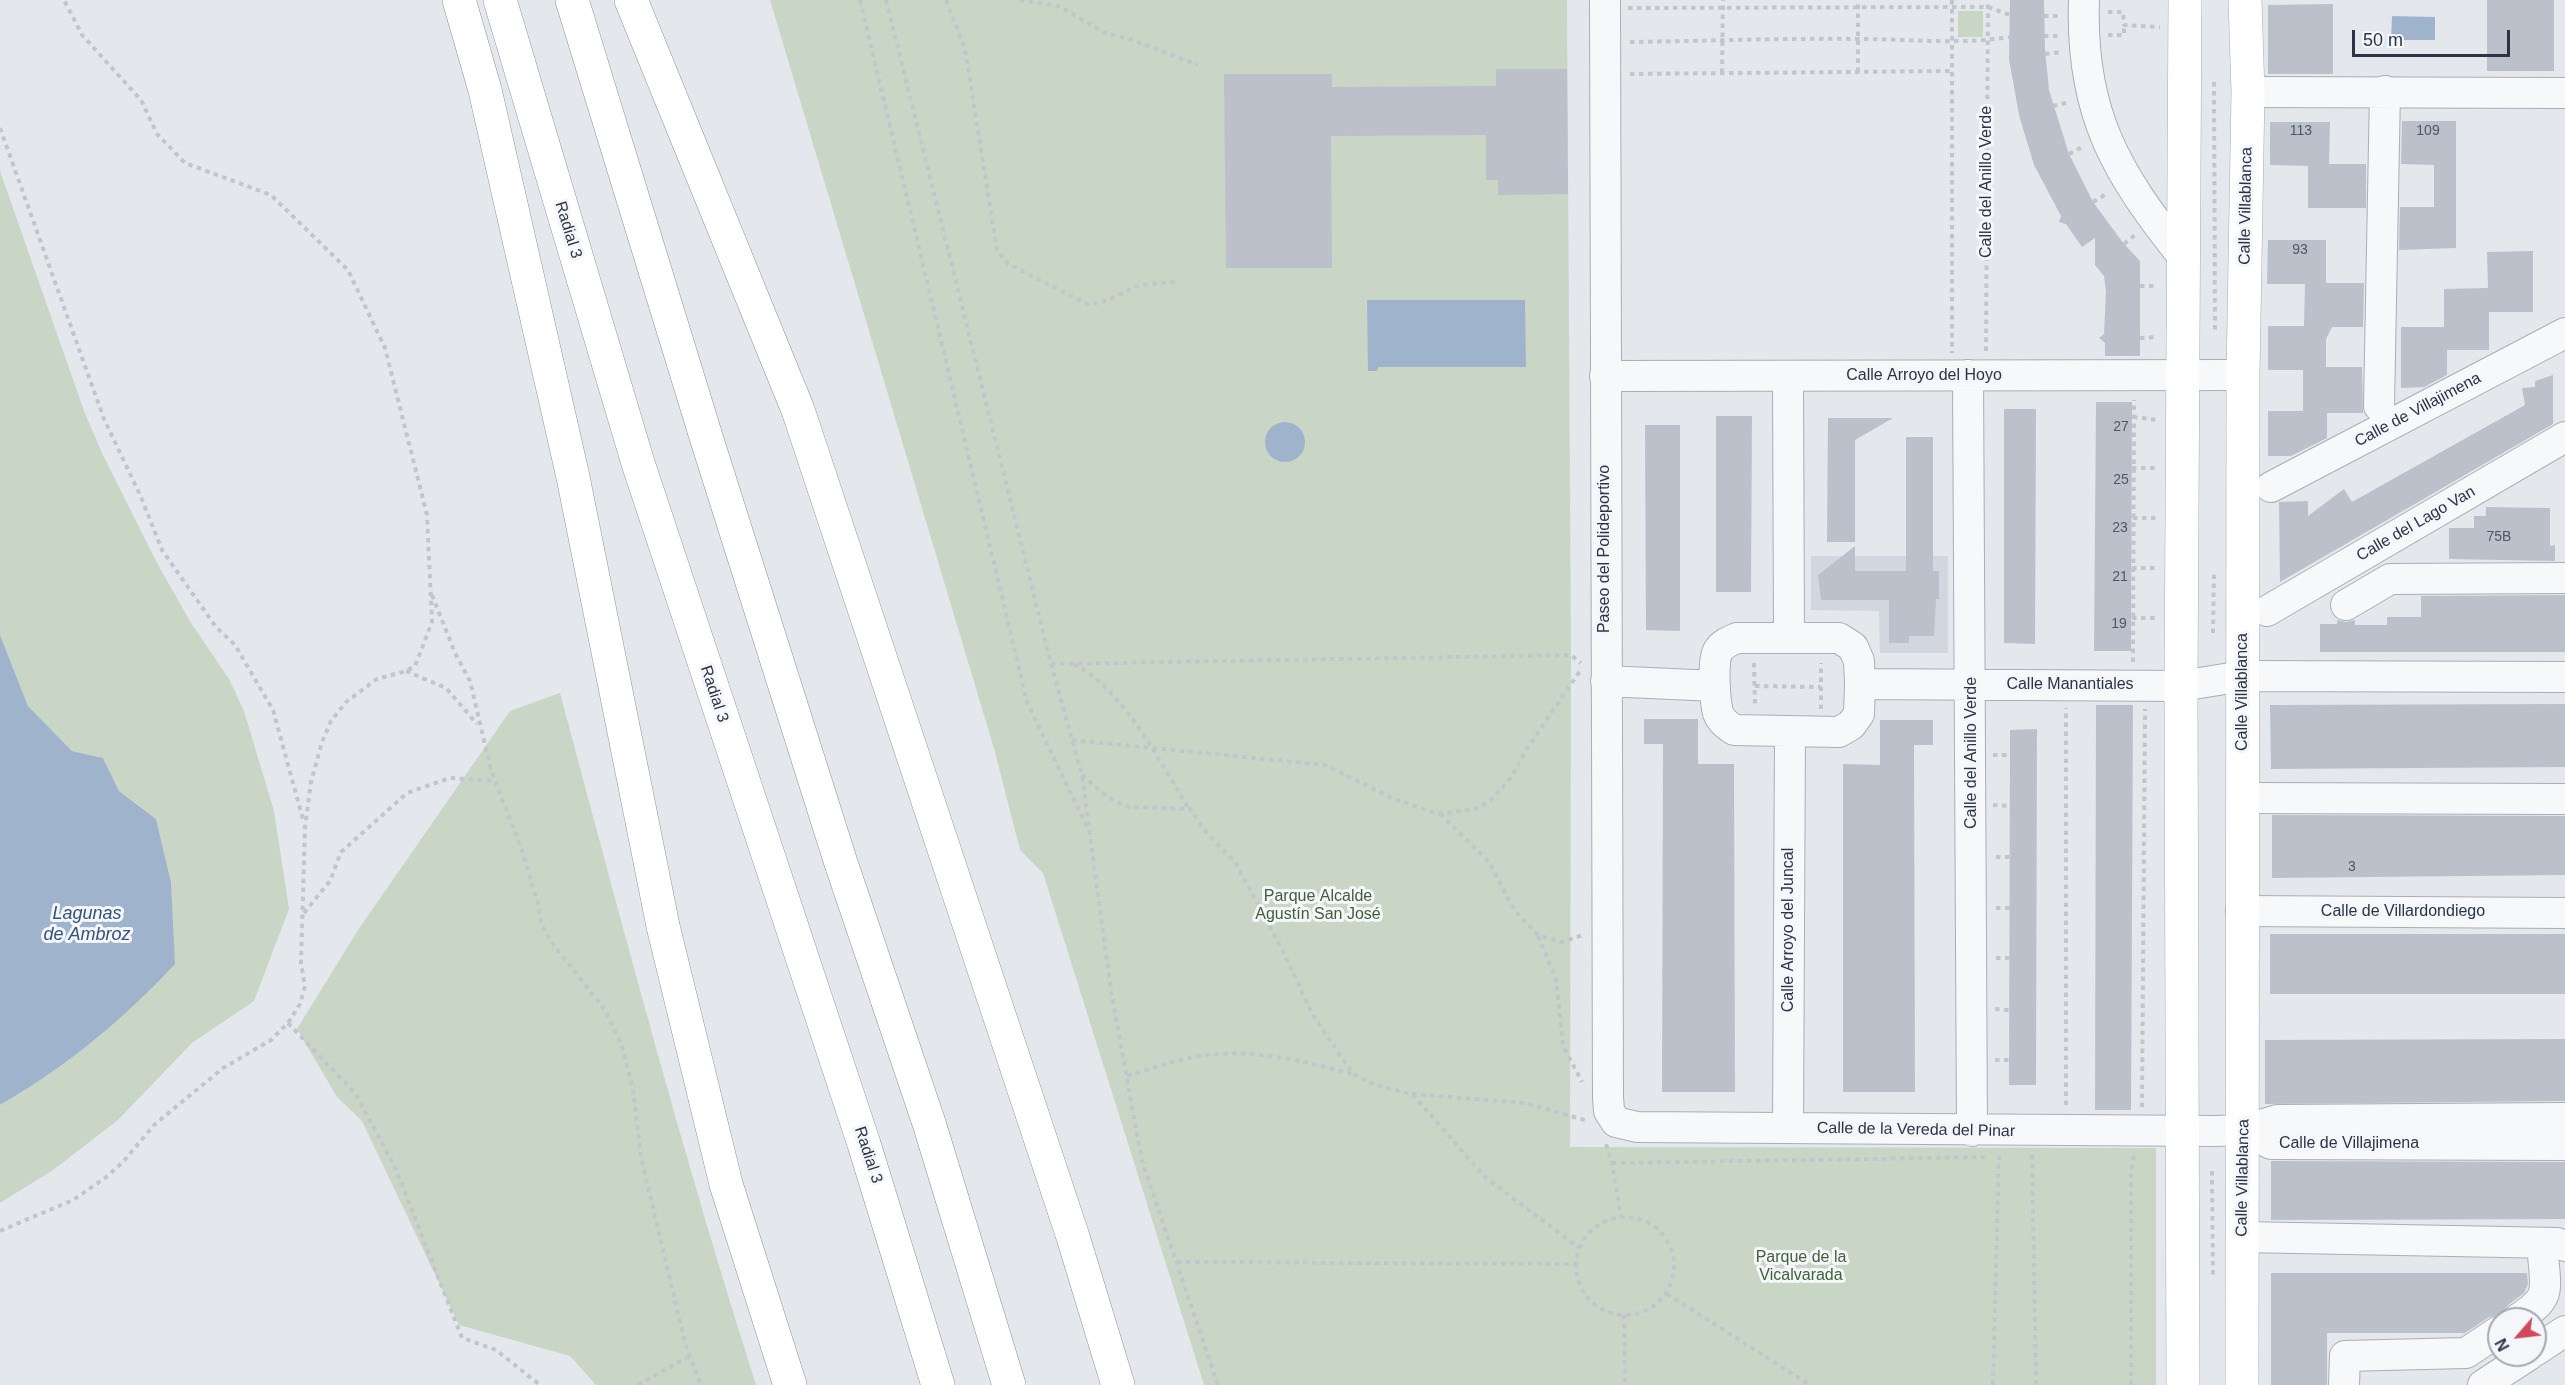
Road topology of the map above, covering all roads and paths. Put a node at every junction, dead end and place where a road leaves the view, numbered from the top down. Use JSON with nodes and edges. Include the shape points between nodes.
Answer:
{"nodes":[{"id":1,"x":64,"y":0,"type":"edge"},
{"id":2,"x":459,"y":0,"type":"edge"},
{"id":3,"x":500,"y":0,"type":"edge"},
{"id":4,"x":572,"y":0,"type":"edge"},
{"id":5,"x":631,"y":0,"type":"edge"},
{"id":6,"x":860,"y":0,"type":"edge"},
{"id":7,"x":886,"y":0,"type":"edge"},
{"id":8,"x":946,"y":0,"type":"edge"},
{"id":9,"x":1020,"y":0,"type":"edge"},
{"id":10,"x":1723,"y":0,"type":"edge"},
{"id":11,"x":1858,"y":0,"type":"edge"},
{"id":12,"x":1952,"y":0,"type":"edge"},
{"id":13,"x":1988,"y":0,"type":"edge"},
{"id":14,"x":2084,"y":0,"type":"edge"},
{"id":15,"x":2185,"y":0,"type":"edge"},
{"id":16,"x":2245,"y":0,"type":"edge"},
{"id":17,"x":1613,"y":4,"type":"edge"},
{"id":18,"x":1858,"y":7,"type":"junction"},
{"id":19,"x":1988,"y":8,"type":"junction"},
{"id":20,"x":1952,"y":9,"type":"junction"},
{"id":21,"x":1723,"y":10,"type":"junction"},
{"id":22,"x":2010,"y":15,"type":"dead end"},
{"id":23,"x":2010,"y":37,"type":"dead end"},
{"id":24,"x":1858,"y":39,"type":"junction"},
{"id":25,"x":1988,"y":40,"type":"junction"},
{"id":26,"x":1723,"y":41,"type":"junction"},
{"id":27,"x":1952,"y":41,"type":"junction"},
{"id":28,"x":1622,"y":42,"type":"dead end"},
{"id":29,"x":1198,"y":65,"type":"dead end"},
{"id":30,"x":1953,"y":71,"type":"junction"},
{"id":31,"x":1858,"y":72,"type":"junction"},
{"id":32,"x":1722,"y":73,"type":"junction"},
{"id":33,"x":1623,"y":74,"type":"dead end"},
{"id":34,"x":2214,"y":77,"type":"dead end"},
{"id":35,"x":2385,"y":91,"type":"junction"},
{"id":36,"x":2248,"y":92,"type":"junction"},
{"id":37,"x":2565,"y":93,"type":"edge"},
{"id":38,"x":2077,"y":100,"type":"dead end"},
{"id":39,"x":2053,"y":106,"type":"dead end"},
{"id":40,"x":0,"y":128,"type":"edge"},
{"id":41,"x":2088,"y":145,"type":"dead end"},
{"id":42,"x":2069,"y":154,"type":"dead end"},
{"id":43,"x":2111,"y":191,"type":"dead end"},
{"id":44,"x":2094,"y":202,"type":"dead end"},
{"id":45,"x":2184,"y":258,"type":"junction"},
{"id":46,"x":1175,"y":282,"type":"dead end"},
{"id":47,"x":2140,"y":286,"type":"dead end"},
{"id":48,"x":2161,"y":286,"type":"dead end"},
{"id":49,"x":2214,"y":333,"type":"junction"},
{"id":50,"x":2221,"y":333,"type":"dead end"},
{"id":51,"x":2565,"y":333,"type":"edge"},
{"id":52,"x":2208,"y":334,"type":"dead end"},
{"id":53,"x":1986,"y":352,"type":"dead end"},
{"id":54,"x":1960,"y":369,"type":"junction"},
{"id":55,"x":2185,"y":375,"type":"junction"},
{"id":56,"x":2243,"y":375,"type":"junction"},
{"id":57,"x":1605,"y":376,"type":"junction"},
{"id":58,"x":1788,"y":376,"type":"junction"},
{"id":59,"x":2134,"y":393,"type":"dead end"},
{"id":60,"x":2379,"y":406,"type":"dead end"},
{"id":61,"x":2133,"y":417,"type":"junction"},
{"id":62,"x":2155,"y":419,"type":"dead end"},
{"id":63,"x":2565,"y":436,"type":"edge"},
{"id":64,"x":2132,"y":468,"type":"junction"},
{"id":65,"x":2156,"y":468,"type":"dead end"},
{"id":66,"x":2271,"y":487,"type":"dead end"},
{"id":67,"x":2133,"y":518,"type":"junction"},
{"id":68,"x":2155,"y":518,"type":"dead end"},
{"id":69,"x":2132,"y":568,"type":"junction"},
{"id":70,"x":2156,"y":568,"type":"dead end"},
{"id":71,"x":2565,"y":578,"type":"edge"},
{"id":72,"x":430,"y":592,"type":"junction"},
{"id":73,"x":2346,"y":605,"type":"dead end"},
{"id":74,"x":2267,"y":611,"type":"dead end"},
{"id":75,"x":2132,"y":618,"type":"junction"},
{"id":76,"x":2163,"y":618,"type":"dead end"},
{"id":77,"x":1754,"y":638,"type":"junction"},
{"id":78,"x":1790,"y":638,"type":"junction"},
{"id":79,"x":1821,"y":638,"type":"junction"},
{"id":80,"x":1073,"y":663,"type":"junction"},
{"id":81,"x":1051,"y":664,"type":"junction"},
{"id":82,"x":2133,"y":665,"type":"dead end"},
{"id":83,"x":406,"y":671,"type":"junction"},
{"id":84,"x":1595,"y":673,"type":"junction"},
{"id":85,"x":2243,"y":676,"type":"junction"},
{"id":86,"x":2565,"y":677,"type":"edge"},
{"id":87,"x":1860,"y":684,"type":"junction"},
{"id":88,"x":1972,"y":684,"type":"junction"},
{"id":89,"x":1715,"y":686,"type":"junction"},
{"id":90,"x":1755,"y":686,"type":"junction"},
{"id":91,"x":2181,"y":686,"type":"junction"},
{"id":92,"x":1821,"y":687,"type":"junction"},
{"id":93,"x":2066,"y":701,"type":"dead end"},
{"id":94,"x":2145,"y":702,"type":"dead end"},
{"id":95,"x":479,"y":727,"type":"junction"},
{"id":96,"x":1756,"y":731,"type":"junction"},
{"id":97,"x":1790,"y":732,"type":"junction"},
{"id":98,"x":1820,"y":732,"type":"junction"},
{"id":99,"x":1072,"y":740,"type":"junction"},
{"id":100,"x":1150,"y":746,"type":"junction"},
{"id":101,"x":2011,"y":755,"type":"dead end"},
{"id":102,"x":1986,"y":756,"type":"dead end"},
{"id":103,"x":1082,"y":775,"type":"junction"},
{"id":104,"x":495,"y":781,"type":"junction"},
{"id":105,"x":2242,"y":798,"type":"junction"},
{"id":106,"x":2565,"y":799,"type":"edge"},
{"id":107,"x":1986,"y":805,"type":"dead end"},
{"id":108,"x":2010,"y":806,"type":"dead end"},
{"id":109,"x":1190,"y":809,"type":"junction"},
{"id":110,"x":1439,"y":814,"type":"junction"},
{"id":111,"x":305,"y":827,"type":"junction"},
{"id":112,"x":1090,"y":834,"type":"junction"},
{"id":113,"x":2241,"y":911,"type":"junction"},
{"id":114,"x":2565,"y":913,"type":"edge"},
{"id":115,"x":303,"y":914,"type":"junction"},
{"id":116,"x":1589,"y":933,"type":"dead end"},
{"id":117,"x":1538,"y":935,"type":"junction"},
{"id":118,"x":288,"y":1023,"type":"junction"},
{"id":119,"x":1353,"y":1074,"type":"junction"},
{"id":120,"x":1127,"y":1076,"type":"junction"},
{"id":121,"x":1597,"y":1092,"type":"junction"},
{"id":122,"x":1412,"y":1094,"type":"junction"},
{"id":123,"x":2066,"y":1110,"type":"dead end"},
{"id":124,"x":2142,"y":1114,"type":"dead end"},
{"id":125,"x":2565,"y":1118,"type":"edge"},
{"id":126,"x":1592,"y":1123,"type":"dead end"},
{"id":127,"x":1788,"y":1128,"type":"junction"},
{"id":128,"x":2244,"y":1130,"type":"junction"},
{"id":129,"x":1972,"y":1131,"type":"junction"},
{"id":130,"x":2182,"y":1131,"type":"junction"},
{"id":131,"x":2565,"y":1145,"type":"edge"},
{"id":132,"x":1607,"y":1147,"type":"dead end"},
{"id":133,"x":1999,"y":1148,"type":"dead end"},
{"id":134,"x":2031,"y":1151,"type":"dead end"},
{"id":135,"x":2135,"y":1151,"type":"dead end"},
{"id":136,"x":1998,"y":1157,"type":"junction"},
{"id":137,"x":1612,"y":1163,"type":"junction"},
{"id":138,"x":1621,"y":1216,"type":"junction"},
{"id":139,"x":0,"y":1231,"type":"edge"},
{"id":140,"x":1579,"y":1248,"type":"junction"},
{"id":141,"x":2242,"y":1248,"type":"junction"},
{"id":142,"x":2558,"y":1252,"type":"edge"},
{"id":143,"x":1177,"y":1262,"type":"junction"},
{"id":144,"x":1576,"y":1264,"type":"junction"},
{"id":145,"x":1666,"y":1293,"type":"junction"},
{"id":146,"x":2536,"y":1307,"type":"edge"},
{"id":147,"x":1624,"y":1315,"type":"junction"},
{"id":148,"x":2565,"y":1331,"type":"edge"},
{"id":149,"x":2487,"y":1339,"type":"edge"},
{"id":150,"x":2547,"y":1343,"type":"edge"},
{"id":151,"x":690,"y":1356,"type":"junction"},
{"id":152,"x":2511,"y":1367,"type":"edge"},
{"id":153,"x":540,"y":1385,"type":"edge"},
{"id":154,"x":638,"y":1385,"type":"edge"},
{"id":155,"x":701,"y":1385,"type":"edge"},
{"id":156,"x":790,"y":1385,"type":"edge"},
{"id":157,"x":938,"y":1385,"type":"edge"},
{"id":158,"x":1009,"y":1385,"type":"edge"},
{"id":159,"x":1118,"y":1385,"type":"edge"},
{"id":160,"x":1218,"y":1385,"type":"edge"},
{"id":161,"x":1625,"y":1385,"type":"edge"},
{"id":162,"x":1810,"y":1385,"type":"edge"},
{"id":163,"x":1993,"y":1385,"type":"edge"},
{"id":164,"x":2036,"y":1385,"type":"edge"},
{"id":165,"x":2131,"y":1385,"type":"edge"},
{"id":166,"x":2183,"y":1385,"type":"edge"},
{"id":167,"x":2242,"y":1385,"type":"edge"},
{"id":168,"x":2344,"y":1385,"type":"edge"},
{"id":169,"x":2483,"y":1385,"type":"edge"}],
"edges":[{"from":1,"to":72,"type":"path","via":[[82,35],[141,100],[157,134],[185,163],[271,195],[348,270],[385,348],[427,514]]},
{"from":2,"to":156,"type":"main road","via":[[485,90],[573,477],[663,926],[726,1184]]},
{"from":3,"to":157,"type":"main road","name":"Radial 3","via":[[638,463],[864,1144]]},
{"from":4,"to":158,"type":"main road","via":[[711,452],[841,863],[929,1123]]},
{"from":5,"to":159,"type":"main road","via":[[798,410],[1073,1237]]},
{"from":6,"to":112,"type":"path","via":[[1027,702]]},
{"from":7,"to":81,"type":"path"},
{"from":8,"to":46,"type":"path","via":[[965,49],[998,250],[1008,264],[1089,304],[1140,285]]},
{"from":9,"to":29,"type":"path","via":[[1059,6],[1107,34]]},
{"from":10,"to":21,"type":"path"},
{"from":11,"to":18,"type":"path"},
{"from":12,"to":20,"type":"path"},
{"from":13,"to":19,"type":"path","name":"Calle del Anillo Verde"},
{"from":14,"to":45,"type":"street","via":[[2089,85],[2104,137],[2127,181]]},
{"from":15,"to":45,"type":"main road"},
{"from":16,"to":36,"type":"main road","name":"Calle Villablanca"},
{"from":17,"to":21,"type":"path"},
{"from":17,"to":57,"type":"street","name":"Paseo del Polideportivo"},
{"from":18,"to":20,"type":"path"},
{"from":18,"to":21,"type":"path"},
{"from":18,"to":24,"type":"path"},
{"from":19,"to":20,"type":"path"},
{"from":19,"to":22,"type":"path"},
{"from":19,"to":25,"type":"path","name":"Calle del Anillo Verde"},
{"from":20,"to":27,"type":"path"},
{"from":21,"to":26,"type":"path"},
{"from":23,"to":25,"type":"path"},
{"from":24,"to":26,"type":"path"},
{"from":24,"to":27,"type":"path"},
{"from":24,"to":31,"type":"path"},
{"from":25,"to":27,"type":"path"},
{"from":25,"to":53,"type":"path","name":"Calle del Anillo Verde"},
{"from":26,"to":28,"type":"path"},
{"from":26,"to":32,"type":"path"},
{"from":27,"to":30,"type":"path"},
{"from":30,"to":31,"type":"path"},
{"from":30,"to":54,"type":"path"},
{"from":31,"to":32,"type":"path"},
{"from":32,"to":33,"type":"path"},
{"from":34,"to":49,"type":"path"},
{"from":35,"to":36,"type":"street"},
{"from":35,"to":37,"type":"street"},
{"from":35,"to":60,"type":"street","name":"Calle de Villajimena"},
{"from":36,"to":56,"type":"main road","name":"Calle Villablanca"},
{"from":38,"to":39,"type":"path"},
{"from":40,"to":111,"type":"path","via":[[105,419],[162,549],[216,627],[235,645],[273,710]]},
{"from":41,"to":42,"type":"path"},
{"from":43,"to":44,"type":"path"},
{"from":45,"to":55,"type":"main road"},
{"from":47,"to":48,"type":"path"},
{"from":49,"to":50,"type":"path"},
{"from":49,"to":52,"type":"path"},
{"from":51,"to":66,"type":"street","name":"Calle de Villajimena"},
{"from":54,"to":55,"type":"street","name":"Calle Arroyo del Hoyo"},
{"from":54,"to":58,"type":"street","name":"Calle Arroyo del Hoyo"},
{"from":54,"to":88,"type":"street","name":"Calle del Anillo Verde"},
{"from":55,"to":56,"type":"street","name":"Calle Arroyo del Hoyo"},
{"from":55,"to":91,"type":"main road"},
{"from":56,"to":85,"type":"main road","name":"Calle Villablanca"},
{"from":57,"to":58,"type":"street","name":"Calle Arroyo del Hoyo"},
{"from":57,"to":84,"type":"street","name":"Paseo del Polideportivo"},
{"from":58,"to":78,"type":"street"},
{"from":59,"to":61,"type":"path"},
{"from":61,"to":62,"type":"path"},
{"from":61,"to":64,"type":"path"},
{"from":63,"to":74,"type":"street","name":"Calle del Lago Van"},
{"from":64,"to":65,"type":"path"},
{"from":64,"to":67,"type":"path"},
{"from":67,"to":68,"type":"path"},
{"from":67,"to":69,"type":"path"},
{"from":69,"to":70,"type":"path"},
{"from":69,"to":75,"type":"path"},
{"from":71,"to":73,"type":"street","via":[[2390,579]]},
{"from":72,"to":83,"type":"path","via":[[432,622],[415,666]]},
{"from":72,"to":95,"type":"path","via":[[470,681]]},
{"from":75,"to":76,"type":"path"},
{"from":75,"to":82,"type":"path"},
{"from":77,"to":78,"type":"street"},
{"from":77,"to":89,"type":"street","via":[[1737,638],[1717,652]]},
{"from":77,"to":90,"type":"path"},
{"from":78,"to":79,"type":"street"},
{"from":79,"to":87,"type":"street","via":[[1839,639],[1852,647],[1859,661]]},
{"from":79,"to":92,"type":"path"},
{"from":80,"to":81,"type":"path"},
{"from":80,"to":84,"type":"path","via":[[1571,655]]},
{"from":80,"to":100,"type":"path","via":[[1105,687]]},
{"from":81,"to":99,"type":"path"},
{"from":83,"to":95,"type":"path","via":[[447,688]]},
{"from":83,"to":111,"type":"path","via":[[377,679],[346,702],[331,721],[311,782]]},
{"from":84,"to":89,"type":"street"},
{"from":84,"to":110,"type":"path","via":[[1526,750],[1490,802],[1475,809]]},
{"from":84,"to":121,"type":"street","name":"Paseo del Polideportivo"},
{"from":85,"to":86,"type":"street"},
{"from":85,"to":91,"type":"street","name":"Calle Manantiales"},
{"from":85,"to":105,"type":"main road","name":"Calle Villablanca"},
{"from":87,"to":88,"type":"street","name":"Calle Manantiales"},
{"from":87,"to":98,"type":"street","via":[[1859,714],[1851,725],[1839,732]]},
{"from":88,"to":91,"type":"street","name":"Calle Manantiales"},
{"from":88,"to":129,"type":"street","name":"Calle del Anillo Verde"},
{"from":89,"to":96,"type":"street","via":[[1724,723],[1734,730]]},
{"from":90,"to":92,"type":"path"},
{"from":90,"to":96,"type":"path"},
{"from":91,"to":130,"type":"main road"},
{"from":92,"to":98,"type":"path"},
{"from":93,"to":123,"type":"path"},
{"from":94,"to":124,"type":"path"},
{"from":95,"to":104,"type":"path"},
{"from":96,"to":97,"type":"street"},
{"from":97,"to":98,"type":"street"},
{"from":97,"to":127,"type":"street","name":"Calle Arroyo del Juncal"},
{"from":99,"to":100,"type":"path"},
{"from":99,"to":103,"type":"path"},
{"from":100,"to":109,"type":"path"},
{"from":100,"to":110,"type":"path","via":[[1325,765],[1394,799]]},
{"from":101,"to":102,"type":"path"},
{"from":103,"to":109,"type":"path","via":[[1107,797],[1128,807]]},
{"from":103,"to":112,"type":"path"},
{"from":104,"to":115,"type":"path","via":[[450,777],[407,794],[341,852],[330,881]]},
{"from":104,"to":151,"type":"path","via":[[521,848],[541,924],[605,1010],[622,1046],[633,1089],[641,1157]]},
{"from":105,"to":106,"type":"street"},
{"from":105,"to":113,"type":"main road","name":"Calle Villablanca"},
{"from":107,"to":108,"type":"path"},
{"from":109,"to":119,"type":"path","via":[[1235,862],[1312,1014]]},
{"from":110,"to":117,"type":"path","via":[[1489,862],[1514,910]]},
{"from":111,"to":115,"type":"path"},
{"from":112,"to":120,"type":"path","via":[[1111,992]]},
{"from":113,"to":114,"type":"street","name":"Calle de Villardondiego"},
{"from":113,"to":128,"type":"main road","name":"Calle Villablanca"},
{"from":115,"to":118,"type":"path","via":[[301,963],[305,986]]},
{"from":116,"to":117,"type":"path","via":[[1561,942]]},
{"from":117,"to":121,"type":"path","via":[[1556,979],[1563,1046]]},
{"from":118,"to":139,"type":"path","via":[[272,1040],[214,1075],[154,1125],[105,1178],[73,1200]]},
{"from":118,"to":153,"type":"path","via":[[355,1093],[395,1167],[462,1338],[496,1350]]},
{"from":119,"to":120,"type":"path","via":[[1258,1054],[1195,1057]]},
{"from":119,"to":122,"type":"path","via":[[1375,1085]]},
{"from":120,"to":143,"type":"path","via":[[1142,1161]]},
{"from":121,"to":127,"type":"street","name":"Calle de la Vereda del Pinar","via":[[1616,1122],[1637,1127]]},
{"from":122,"to":126,"type":"path","via":[[1525,1103]]},
{"from":122,"to":140,"type":"path","via":[[1485,1177]]},
{"from":125,"to":128,"type":"street","name":"Calle de Villajimena","via":[[2277,1120]]},
{"from":127,"to":129,"type":"street","name":"Calle de la Vereda del Pinar"},
{"from":128,"to":130,"type":"street","name":"Calle de la Vereda del Pinar"},
{"from":128,"to":131,"type":"street","name":"Calle de Villajimena","via":[[2277,1144]]},
{"from":128,"to":141,"type":"main road","name":"Calle Villablanca"},
{"from":129,"to":130,"type":"street","name":"Calle de la Vereda del Pinar"},
{"from":130,"to":166,"type":"main road"},
{"from":132,"to":137,"type":"path"},
{"from":133,"to":136,"type":"path"},
{"from":134,"to":164,"type":"path"},
{"from":135,"to":165,"type":"path","via":[[2131,1173]]},
{"from":136,"to":137,"type":"path"},
{"from":136,"to":163,"type":"path"},
{"from":137,"to":138,"type":"path"},
{"from":138,"to":140,"type":"path","via":[[1603,1222]]},
{"from":138,"to":145,"type":"path","via":[[1640,1219],[1657,1228],[1668,1242],[1674,1268]]},
{"from":140,"to":144,"type":"path"},
{"from":141,"to":142,"type":"street"},
{"from":141,"to":167,"type":"main road","name":"Calle Villablanca"},
{"from":142,"to":146,"type":"street","via":[[2541,1304]]},
{"from":143,"to":144,"type":"path"},
{"from":143,"to":160,"type":"path"},
{"from":144,"to":147,"type":"path","via":[[1578,1281],[1595,1305]]},
{"from":145,"to":147,"type":"path","via":[[1652,1307]]},
{"from":145,"to":162,"type":"path"},
{"from":147,"to":161,"type":"path"},
{"from":148,"to":150,"type":"street"},
{"from":149,"to":168,"type":"street","via":[[2466,1353],[2345,1356]]},
{"from":151,"to":154,"type":"path"},
{"from":151,"to":155,"type":"path"},
{"from":152,"to":169,"type":"street"}]}
